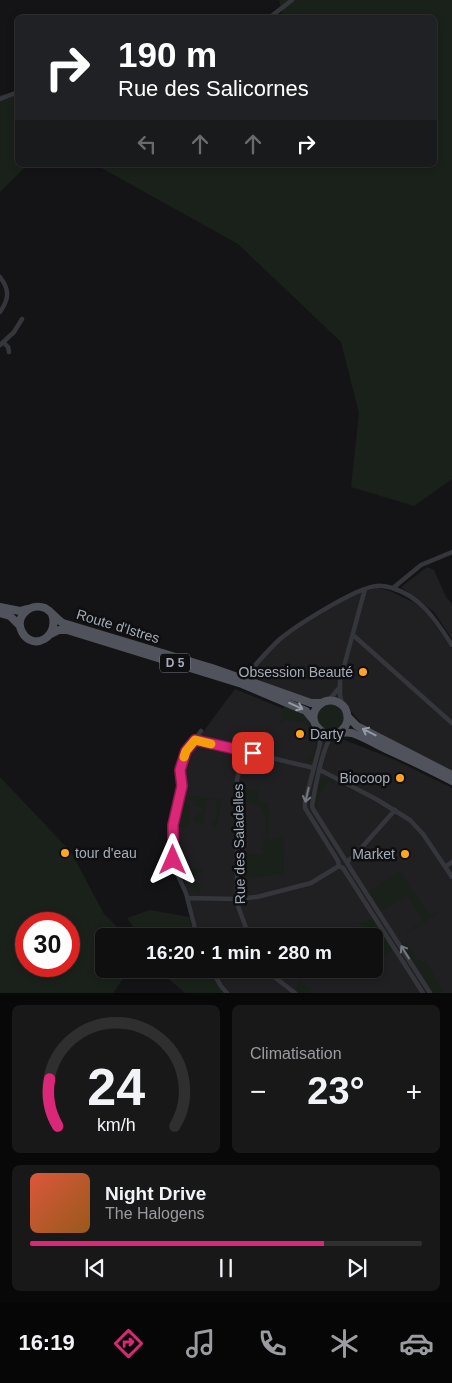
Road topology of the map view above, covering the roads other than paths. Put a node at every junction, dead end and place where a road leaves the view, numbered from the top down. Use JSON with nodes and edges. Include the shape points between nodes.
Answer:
{"nodes":[{"id":1,"x":292,"y":0,"type":"edge"},
{"id":2,"x":273,"y":15,"type":"edge"},
{"id":3,"x":15,"y":93,"type":"edge"},
{"id":4,"x":0,"y":99,"type":"edge"},
{"id":5,"x":0,"y":277,"type":"edge"},
{"id":6,"x":0,"y":312,"type":"edge"},
{"id":7,"x":22,"y":319,"type":"dead end"},
{"id":8,"x":2,"y":344,"type":"edge"},
{"id":9,"x":9,"y":352,"type":"dead end"},
{"id":10,"x":452,"y":552,"type":"edge"},
{"id":11,"x":393,"y":588,"type":"junction"},
{"id":12,"x":365,"y":590,"type":"junction"},
{"id":13,"x":0,"y":607,"type":"edge"},
{"id":14,"x":27,"y":609,"type":"junction"},
{"id":15,"x":0,"y":613,"type":"edge"},
{"id":16,"x":52,"y":614,"type":"junction"},
{"id":17,"x":20,"y":626,"type":"junction"},
{"id":18,"x":51,"y":634,"type":"junction"},
{"id":19,"x":353,"y":635,"type":"junction"},
{"id":20,"x":452,"y":645,"type":"edge"},
{"id":21,"x":244,"y":679,"type":"junction"},
{"id":22,"x":339,"y":688,"type":"junction"},
{"id":23,"x":329,"y":700,"type":"junction"},
{"id":24,"x":321,"y":704,"type":"junction"},
{"id":25,"x":342,"y":704,"type":"junction"},
{"id":26,"x":348,"y":717,"type":"junction"},
{"id":27,"x":314,"y":721,"type":"junction"},
{"id":28,"x":452,"y":723,"type":"edge"},
{"id":29,"x":320,"y":730,"type":"junction"},
{"id":30,"x":201,"y":731,"type":"dead end"},
{"id":31,"x":336,"y":734,"type":"junction"},
{"id":32,"x":195,"y":740,"type":"junction"},
{"id":33,"x":244,"y":752,"type":"junction"},
{"id":34,"x":314,"y":768,"type":"junction"},
{"id":35,"x":320,"y":770,"type":"junction"},
{"id":36,"x":452,"y":775,"type":"edge"},
{"id":37,"x":452,"y":781,"type":"edge"},
{"id":38,"x":394,"y":810,"type":"junction"},
{"id":39,"x":346,"y":861,"type":"junction"},
{"id":40,"x":452,"y":862,"type":"edge"},
{"id":41,"x":340,"y":865,"type":"junction"},
{"id":42,"x":445,"y":867,"type":"junction"},
{"id":43,"x":452,"y":876,"type":"edge"},
{"id":44,"x":188,"y":898,"type":"junction"},
{"id":45,"x":237,"y":899,"type":"junction"},
{"id":46,"x":195,"y":928,"type":"edge"},
{"id":47,"x":246,"y":928,"type":"edge"},
{"id":48,"x":216,"y":978,"type":"edge"},
{"id":49,"x":276,"y":978,"type":"edge"},
{"id":50,"x":227,"y":993,"type":"edge"},
{"id":51,"x":295,"y":993,"type":"edge"},
{"id":52,"x":423,"y":993,"type":"edge"},
{"id":53,"x":430,"y":993,"type":"edge"}],
"edges":[{"from":1,"to":2,"type":"street"},
{"from":3,"to":4,"type":"street"},
{"from":5,"to":6,"type":"street","via":[[8,291]]},
{"from":7,"to":8,"type":"street"},
{"from":8,"to":9,"type":"street","via":[[8,347]]},
{"from":10,"to":11,"type":"street","via":[[421,565]]},
{"from":11,"to":12,"type":"street","via":[[377,586]]},
{"from":11,"to":20,"type":"street","via":[[428,610]]},
{"from":12,"to":19,"type":"street"},
{"from":12,"to":21,"type":"street","via":[[304,622],[280,640]]},
{"from":13,"to":14,"type":"main road","via":[[20,611]]},
{"from":14,"to":16,"type":"main road","via":[[44,607]]},
{"from":14,"to":17,"type":"main road","via":[[21,617]]},
{"from":15,"to":17,"type":"main road","via":[[10,616]]},
{"from":16,"to":18,"type":"main road","via":[[54,628]]},
{"from":16,"to":21,"type":"main road","name":"Route d'Istres","number":"D 5","via":[[63,622]]},
{"from":17,"to":18,"type":"main road","via":[[26,637],[32,640],[43,640]]},
{"from":18,"to":27,"type":"main road","name":"Route d'Istres","number":"D 5","one_way":true,"via":[[67,630],[242,684],[306,711]]},
{"from":19,"to":22,"type":"street"},
{"from":19,"to":28,"type":"street"},
{"from":21,"to":24,"type":"main road","name":"Route d'Istres","number":"D 5"},
{"from":22,"to":23,"type":"street"},
{"from":22,"to":25,"type":"street"},
{"from":23,"to":24,"type":"main road"},
{"from":23,"to":25,"type":"main road"},
{"from":24,"to":27,"type":"main road","via":[[316,709]]},
{"from":25,"to":26,"type":"main road"},
{"from":26,"to":31,"type":"main road","via":[[346,726]]},
{"from":36,"to":26,"type":"main road","one_way":true,"via":[[357,726]]},
{"from":27,"to":29,"type":"main road"},
{"from":29,"to":31,"type":"main road"},
{"from":29,"to":34,"type":"street"},
{"from":30,"to":32,"type":"street"},
{"from":31,"to":35,"type":"street","via":[[330,738]]},
{"from":31,"to":37,"type":"main road","via":[[352,733]]},
{"from":32,"to":33,"type":"street"},
{"from":32,"to":44,"type":"street","via":[[186,751],[180,770],[182,793],[173,825],[173,860]]},
{"from":33,"to":34,"type":"street"},
{"from":33,"to":45,"type":"street","name":"Rue des Saladelles","via":[[237,780]]},
{"from":34,"to":41,"type":"street","one_way":true,"via":[[305,808]]},
{"from":35,"to":38,"type":"street"},
{"from":35,"to":39,"type":"street","via":[[313,809]]},
{"from":38,"to":39,"type":"street"},
{"from":38,"to":42,"type":"street","via":[[423,834]]},
{"from":39,"to":41,"type":"street"},
{"from":39,"to":41,"type":"street"},
{"from":53,"to":39,"type":"street","one_way":true},
{"from":40,"to":42,"type":"street"},
{"from":41,"to":45,"type":"street","via":[[305,885]]},
{"from":41,"to":52,"type":"street"},
{"from":42,"to":43,"type":"street"},
{"from":44,"to":45,"type":"street"},
{"from":44,"to":46,"type":"street"},
{"from":45,"to":47,"type":"street","name":"Rue des Saladelles"},
{"from":48,"to":50,"type":"street"},
{"from":49,"to":51,"type":"street"}]}
